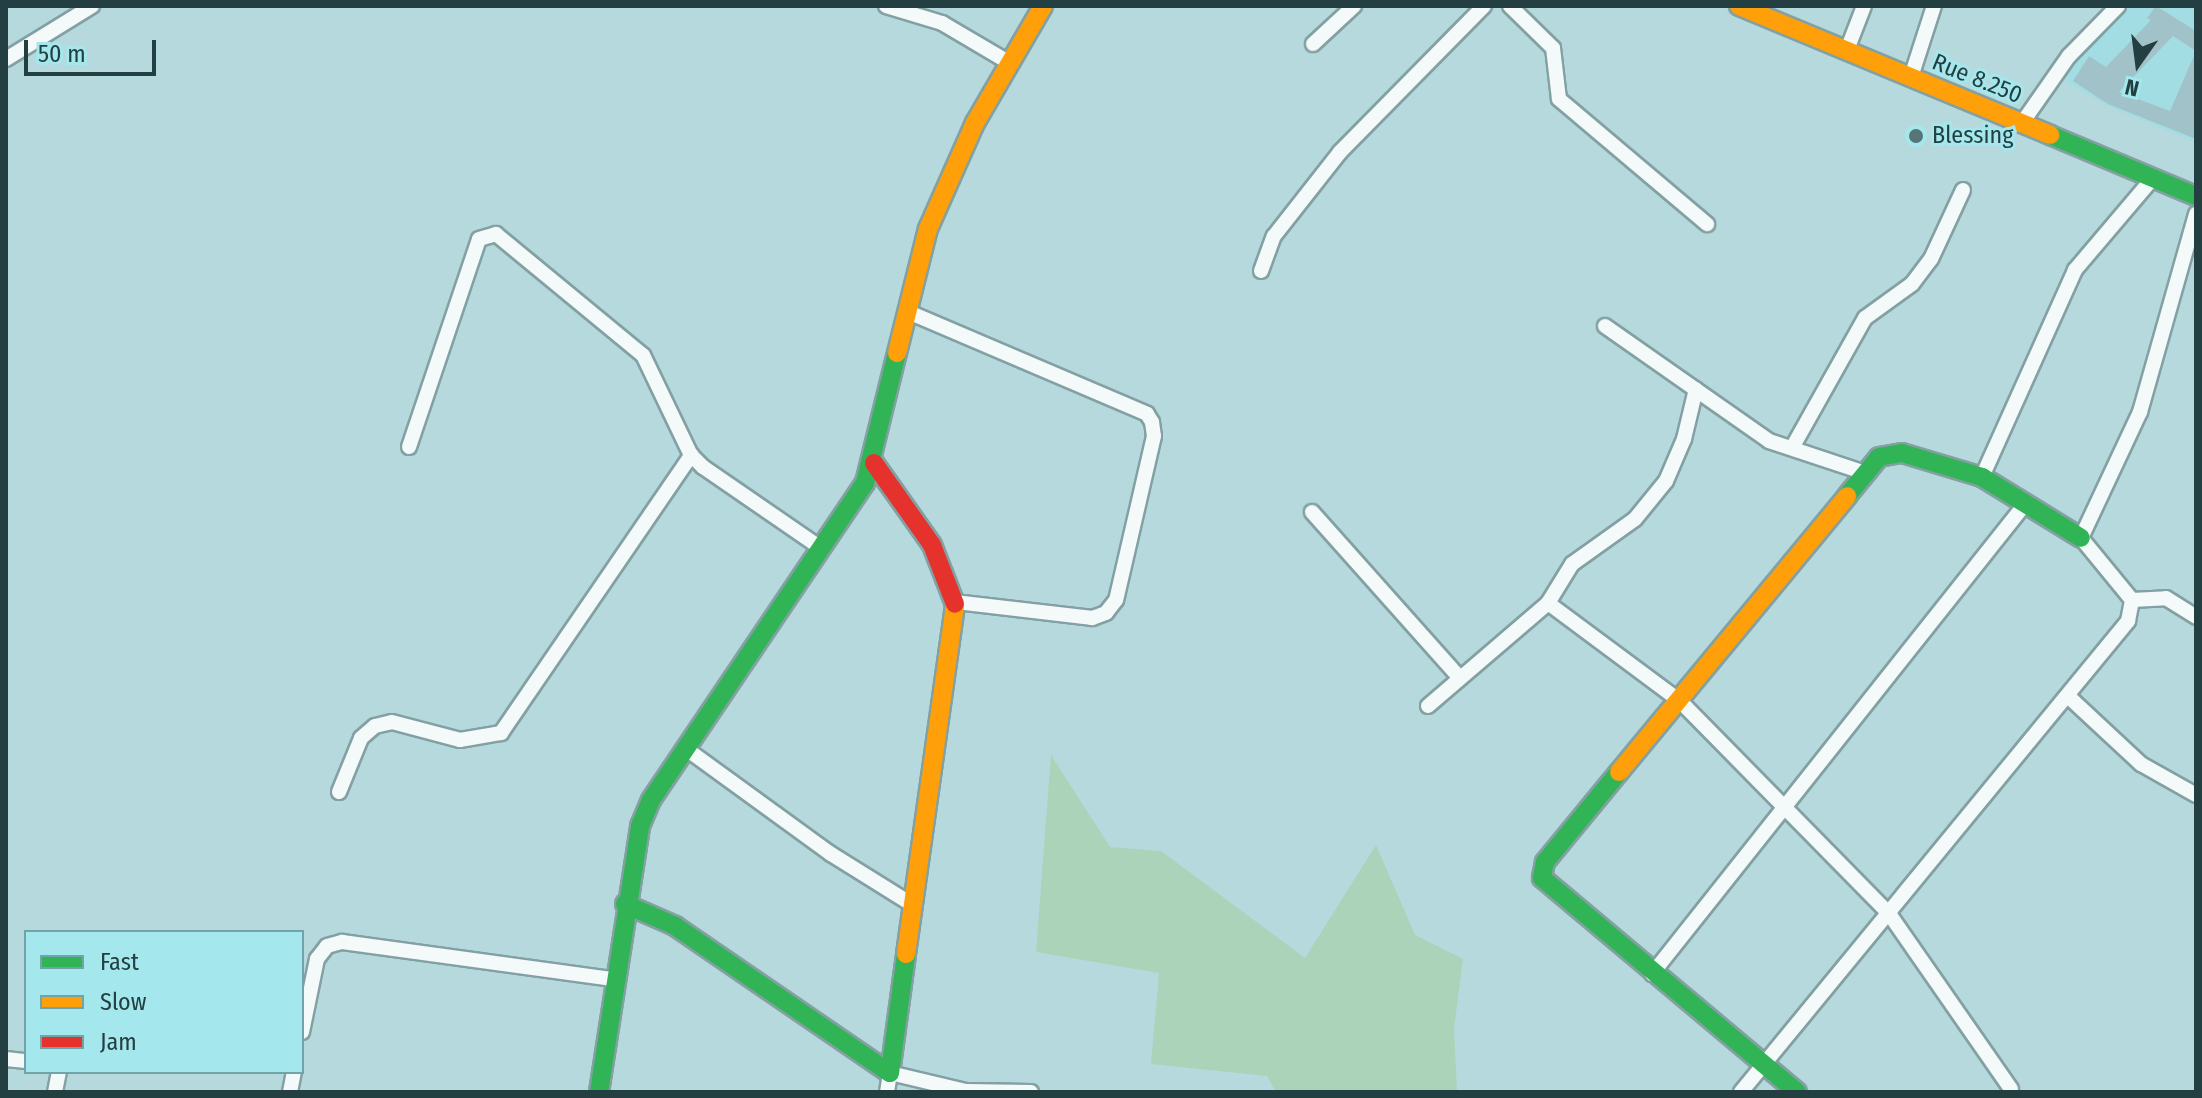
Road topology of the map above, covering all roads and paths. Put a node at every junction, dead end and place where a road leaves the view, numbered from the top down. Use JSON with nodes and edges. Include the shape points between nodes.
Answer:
{"nodes":[{"id":1,"x":92,"y":6,"type":"edge"},
{"id":2,"x":886,"y":6,"type":"edge"},
{"id":3,"x":1043,"y":6,"type":"edge"},
{"id":4,"x":1354,"y":6,"type":"edge"},
{"id":5,"x":1484,"y":6,"type":"edge"},
{"id":6,"x":1510,"y":6,"type":"edge"},
{"id":7,"x":1739,"y":6,"type":"edge"},
{"id":8,"x":1864,"y":6,"type":"edge"},
{"id":9,"x":1934,"y":6,"type":"edge"},
{"id":10,"x":2118,"y":6,"type":"edge"},
{"id":11,"x":1313,"y":44,"type":"dead end"},
{"id":12,"x":1847,"y":50,"type":"junction"},
{"id":13,"x":6,"y":59,"type":"edge"},
{"id":14,"x":1010,"y":63,"type":"junction"},
{"id":15,"x":1911,"y":77,"type":"junction"},
{"id":16,"x":2022,"y":123,"type":"junction"},
{"id":17,"x":2153,"y":178,"type":"junction"},
{"id":18,"x":1963,"y":190,"type":"dead end"},
{"id":19,"x":2196,"y":196,"type":"edge"},
{"id":20,"x":2196,"y":214,"type":"edge"},
{"id":21,"x":1707,"y":224,"type":"dead end"},
{"id":22,"x":1261,"y":271,"type":"dead end"},
{"id":23,"x":906,"y":311,"type":"junction"},
{"id":24,"x":1605,"y":326,"type":"dead end"},
{"id":25,"x":1696,"y":389,"type":"junction"},
{"id":26,"x":409,"y":447,"type":"dead end"},
{"id":27,"x":1792,"y":448,"type":"junction"},
{"id":28,"x":691,"y":455,"type":"junction"},
{"id":29,"x":874,"y":463,"type":"junction"},
{"id":30,"x":1862,"y":472,"type":"junction"},
{"id":31,"x":1982,"y":477,"type":"junction"},
{"id":32,"x":2025,"y":504,"type":"junction"},
{"id":33,"x":1312,"y":512,"type":"dead end"},
{"id":34,"x":2081,"y":538,"type":"junction"},
{"id":35,"x":821,"y":548,"type":"junction"},
{"id":36,"x":2132,"y":600,"type":"junction"},
{"id":37,"x":955,"y":602,"type":"junction"},
{"id":38,"x":1548,"y":603,"type":"junction"},
{"id":39,"x":2196,"y":617,"type":"edge"},
{"id":40,"x":1459,"y":677,"type":"junction"},
{"id":41,"x":2070,"y":698,"type":"junction"},
{"id":42,"x":1680,"y":701,"type":"junction"},
{"id":43,"x":1428,"y":706,"type":"dead end"},
{"id":44,"x":685,"y":748,"type":"junction"},
{"id":45,"x":339,"y":792,"type":"dead end"},
{"id":46,"x":2196,"y":795,"type":"edge"},
{"id":47,"x":1782,"y":806,"type":"junction"},
{"id":48,"x":625,"y":904,"type":"junction"},
{"id":49,"x":913,"y":905,"type":"junction"},
{"id":50,"x":1890,"y":915,"type":"junction"},
{"id":51,"x":1652,"y":974,"type":"junction"},
{"id":52,"x":613,"y":979,"type":"junction"},
{"id":53,"x":304,"y":1022,"type":"edge"},
{"id":54,"x":1762,"y":1065,"type":"junction"},
{"id":55,"x":888,"y":1082,"type":"edge"},
{"id":56,"x":2011,"y":1089,"type":"dead end"},
{"id":57,"x":599,"y":1092,"type":"edge"},
{"id":58,"x":1031,"y":1092,"type":"edge"},
{"id":59,"x":1741,"y":1092,"type":"edge"},
{"id":60,"x":1797,"y":1092,"type":"edge"}],
"edges":[{"from":1,"to":13,"type":"street"},
{"from":2,"to":14,"type":"street","via":[[942,23]]},
{"from":3,"to":14,"type":"main road"},
{"from":4,"to":11,"type":"street"},
{"from":5,"to":22,"type":"street","via":[[1340,152],[1274,236]]},
{"from":6,"to":21,"type":"street","via":[[1553,48],[1559,99]]},
{"from":7,"to":12,"type":"main road","name":"Rue 8.250"},
{"from":8,"to":12,"type":"street"},
{"from":9,"to":15,"type":"street"},
{"from":10,"to":16,"type":"street","via":[[2069,56]]},
{"from":12,"to":15,"type":"main road","name":"Rue 8.250"},
{"from":14,"to":23,"type":"main road","via":[[950,176],[928,229]]},
{"from":15,"to":16,"type":"main road","name":"Rue 8.250"},
{"from":16,"to":17,"type":"main road","name":"Rue 8.250"},
{"from":17,"to":19,"type":"main road","name":"Rue 8.250"},
{"from":17,"to":31,"type":"street","via":[[2080,261],[2016,391]]},
{"from":18,"to":27,"type":"street","via":[[1931,259],[1912,284],[1865,318]]},
{"from":20,"to":34,"type":"street","via":[[2140,412]]},
{"from":23,"to":29,"type":"main road"},
{"from":23,"to":37,"type":"street","via":[[1147,414],[1152,422],[1154,436],[1116,600],[1106,613],[1092,618]]},
{"from":24,"to":25,"type":"street"},
{"from":25,"to":27,"type":"street","via":[[1769,441]]},
{"from":25,"to":38,"type":"street","via":[[1684,439],[1666,481],[1624,530],[1560,575]]},
{"from":26,"to":28,"type":"street","via":[[479,239],[496,234],[643,355]]},
{"from":27,"to":30,"type":"street"},
{"from":28,"to":35,"type":"street"},
{"from":28,"to":45,"type":"street","via":[[501,733],[485,740],[460,740],[392,722],[375,726],[361,738]]},
{"from":29,"to":35,"type":"main road"},
{"from":29,"to":37,"type":"main road","via":[[932,545]]},
{"from":30,"to":31,"type":"main road","via":[[1889,451]]},
{"from":30,"to":42,"type":"main road"},
{"from":31,"to":32,"type":"main road"},
{"from":32,"to":34,"type":"main road"},
{"from":32,"to":47,"type":"street"},
{"from":33,"to":40,"type":"street"},
{"from":34,"to":36,"type":"street"},
{"from":35,"to":44,"type":"main road"},
{"from":36,"to":39,"type":"street","via":[[2166,598]]},
{"from":36,"to":41,"type":"street","via":[[2128,621]]},
{"from":37,"to":49,"type":"main road"},
{"from":38,"to":40,"type":"street"},
{"from":38,"to":42,"type":"street"},
{"from":40,"to":43,"type":"street"},
{"from":41,"to":46,"type":"street","via":[[2141,764]]},
{"from":41,"to":50,"type":"street"},
{"from":42,"to":47,"type":"street"},
{"from":42,"to":51,"type":"main road","via":[[1542,871],[1542,878]]},
{"from":44,"to":48,"type":"main road","via":[[640,826]]},
{"from":44,"to":49,"type":"street","via":[[831,854]]},
{"from":47,"to":50,"type":"street"},
{"from":47,"to":51,"type":"street"},
{"from":48,"to":52,"type":"main road"},
{"from":48,"to":55,"type":"main road","via":[[675,926]]},
{"from":49,"to":55,"type":"main road"},
{"from":50,"to":54,"type":"street"},
{"from":50,"to":56,"type":"street"},
{"from":51,"to":54,"type":"main road"},
{"from":52,"to":53,"type":"street","via":[[342,942],[327,946],[317,959]]},
{"from":52,"to":57,"type":"main road"},
{"from":54,"to":59,"type":"street"},
{"from":54,"to":60,"type":"main road"},
{"from":55,"to":58,"type":"street"}]}
